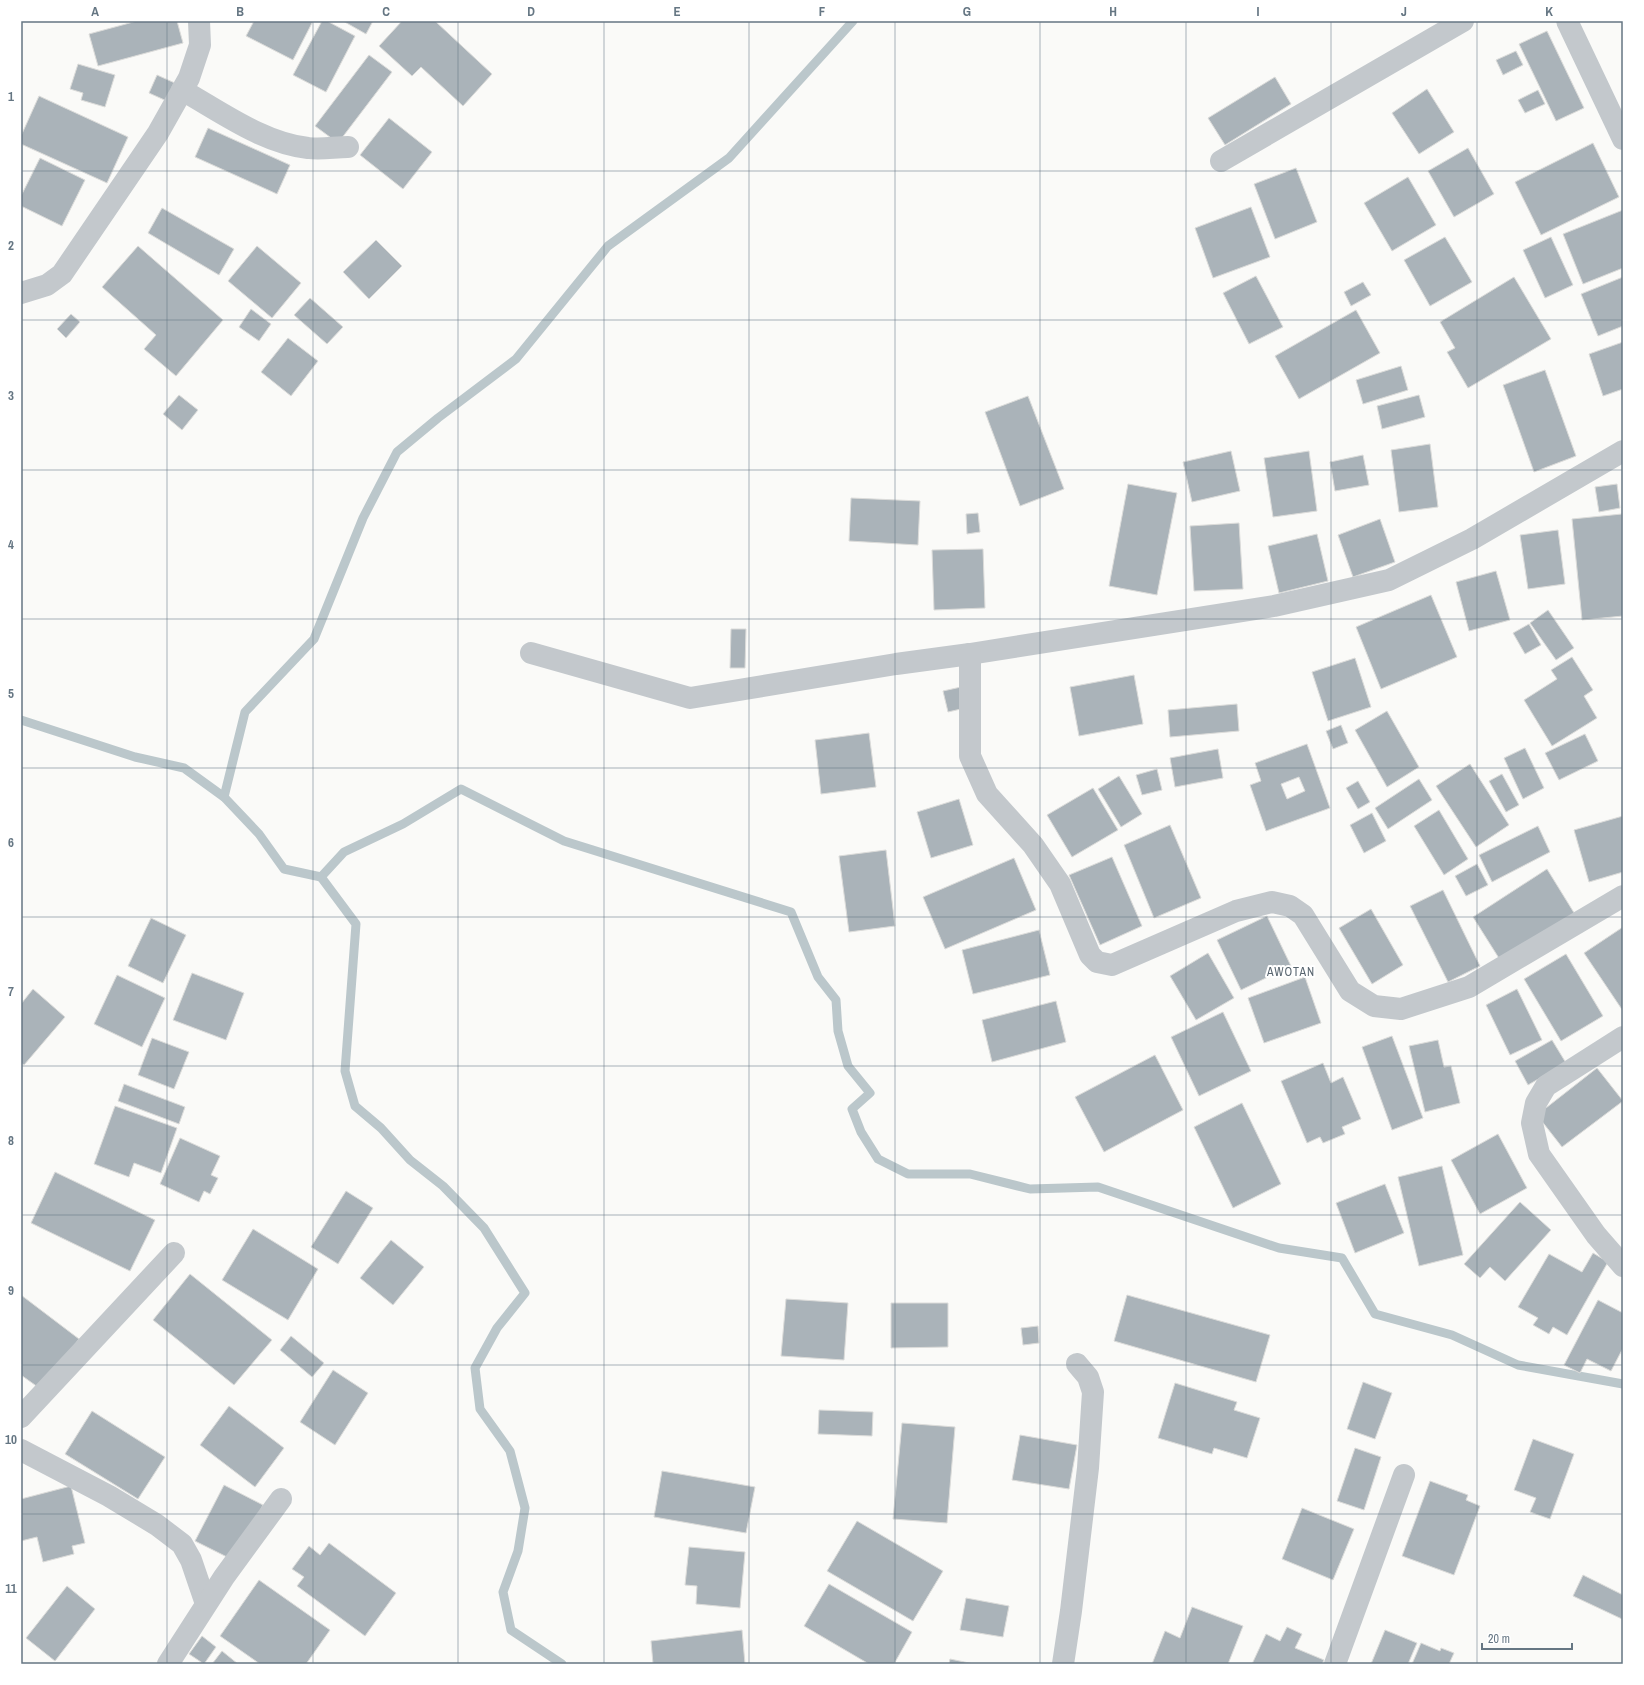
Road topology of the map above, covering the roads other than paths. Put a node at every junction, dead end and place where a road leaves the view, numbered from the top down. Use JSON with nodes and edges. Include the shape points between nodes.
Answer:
{"nodes":[{"id":1,"x":199,"y":21,"type":"edge"},
{"id":2,"x":1463,"y":21,"type":"edge"},
{"id":3,"x":1567,"y":21,"type":"edge"},
{"id":4,"x":182,"y":90,"type":"junction"},
{"id":5,"x":1623,"y":139,"type":"edge"},
{"id":6,"x":348,"y":147,"type":"dead end"},
{"id":7,"x":1221,"y":162,"type":"dead end"},
{"id":8,"x":21,"y":293,"type":"edge"},
{"id":9,"x":1623,"y":451,"type":"edge"},
{"id":10,"x":531,"y":653,"type":"dead end"},
{"id":11,"x":970,"y":654,"type":"junction"},
{"id":12,"x":1623,"y":896,"type":"edge"},
{"id":13,"x":1623,"y":1037,"type":"edge"},
{"id":14,"x":174,"y":1253,"type":"dead end"},
{"id":15,"x":1623,"y":1266,"type":"edge"},
{"id":16,"x":1077,"y":1364,"type":"dead end"},
{"id":17,"x":21,"y":1418,"type":"edge"},
{"id":18,"x":21,"y":1450,"type":"edge"},
{"id":19,"x":1404,"y":1475,"type":"dead end"},
{"id":20,"x":281,"y":1499,"type":"dead end"},
{"id":21,"x":206,"y":1604,"type":"junction"},
{"id":22,"x":168,"y":1664,"type":"edge"},
{"id":23,"x":1063,"y":1664,"type":"edge"},
{"id":24,"x":1335,"y":1664,"type":"edge"}],
"edges":[{"from":1,"to":4,"type":"street","via":[[200,45],[189,78]]},
{"from":2,"to":7,"type":"street"},
{"from":3,"to":5,"type":"street"},
{"from":4,"to":6,"type":"street","via":[[252,129],[278,140],[308,148]]},
{"from":4,"to":8,"type":"street","via":[[158,133],[62,274],[47,285]]},
{"from":9,"to":11,"type":"street","via":[[1472,539],[1389,580],[1274,606]]},
{"from":10,"to":11,"type":"street","via":[[690,698]]},
{"from":11,"to":12,"type":"street","via":[[970,756],[988,794],[1033,845],[1060,884],[1090,955],[1097,962],[1112,965],[1236,911],[1272,902],[1290,906],[1303,916],[1350,991],[1374,1006],[1401,1009],[1469,987]]},
{"from":13,"to":15,"type":"street","via":[[1546,1086],[1536,1103],[1532,1123],[1539,1154],[1596,1235]]},
{"from":14,"to":17,"type":"street"},
{"from":16,"to":23,"type":"street","via":[[1088,1377],[1093,1392],[1088,1468]]},
{"from":18,"to":21,"type":"street","via":[[109,1496],[157,1525],[182,1544],[192,1560]]},
{"from":19,"to":24,"type":"street"},
{"from":20,"to":21,"type":"street"},
{"from":21,"to":22,"type":"street"}]}
